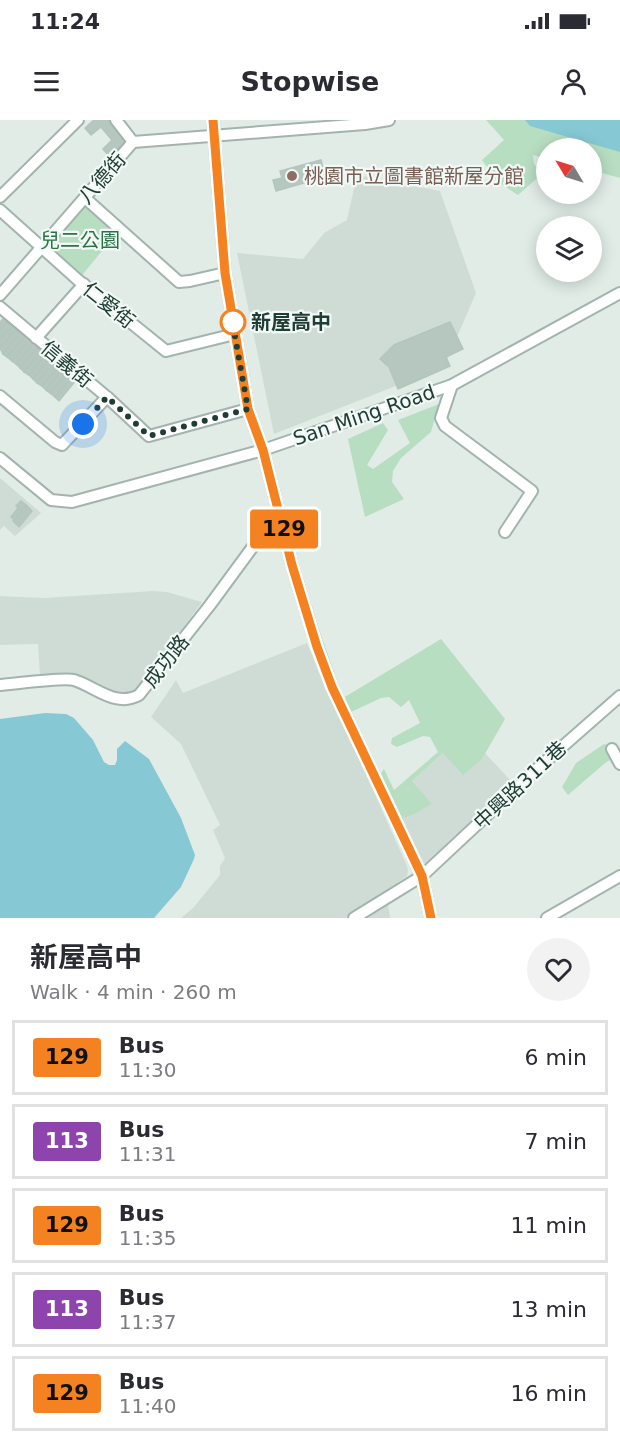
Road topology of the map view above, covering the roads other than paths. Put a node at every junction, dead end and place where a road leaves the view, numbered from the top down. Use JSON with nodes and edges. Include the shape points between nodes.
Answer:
{"nodes":[{"id":1,"x":78,"y":120,"type":"edge"},
{"id":2,"x":116,"y":120,"type":"edge"},
{"id":3,"x":213,"y":120,"type":"edge"},
{"id":4,"x":389,"y":120,"type":"edge"},
{"id":5,"x":364,"y":122,"type":"edge"},
{"id":6,"x":281,"y":125,"type":"edge"},
{"id":7,"x":214,"y":135,"type":"junction"},
{"id":8,"x":133,"y":142,"type":"junction"},
{"id":9,"x":0,"y":197,"type":"edge"},
{"id":10,"x":85,"y":198,"type":"junction"},
{"id":11,"x":0,"y":210,"type":"edge"},
{"id":12,"x":40,"y":247,"type":"junction"},
{"id":13,"x":225,"y":273,"type":"junction"},
{"id":14,"x":84,"y":284,"type":"junction"},
{"id":15,"x":620,"y":293,"type":"edge"},
{"id":16,"x":0,"y":295,"type":"edge"},
{"id":17,"x":0,"y":307,"type":"edge"},
{"id":18,"x":235,"y":334,"type":"junction"},
{"id":19,"x":36,"y":338,"type":"junction"},
{"id":20,"x":452,"y":385,"type":"junction"},
{"id":21,"x":0,"y":396,"type":"edge"},
{"id":22,"x":107,"y":397,"type":"junction"},
{"id":23,"x":248,"y":409,"type":"junction"},
{"id":24,"x":263,"y":450,"type":"junction"},
{"id":25,"x":0,"y":458,"type":"edge"},
{"id":26,"x":279,"y":511,"type":"junction"},
{"id":27,"x":505,"y":532,"type":"dead end"},
{"id":28,"x":0,"y":685,"type":"edge"},
{"id":29,"x":620,"y":696,"type":"edge"},
{"id":30,"x":612,"y":749,"type":"dead end"},
{"id":31,"x":620,"y":764,"type":"edge"},
{"id":32,"x":422,"y":876,"type":"junction"},
{"id":33,"x":620,"y":876,"type":"edge"},
{"id":34,"x":354,"y":918,"type":"edge"},
{"id":35,"x":431,"y":918,"type":"edge"},
{"id":36,"x":547,"y":918,"type":"edge"}],
"edges":[{"from":1,"to":9,"type":"street"},
{"from":2,"to":8,"type":"street"},
{"from":3,"to":7,"type":"street"},
{"from":4,"to":5,"type":"street"},
{"from":5,"to":6,"type":"street"},
{"from":6,"to":7,"type":"street"},
{"from":7,"to":8,"type":"street"},
{"from":7,"to":13,"type":"street"},
{"from":8,"to":10,"type":"street","name":"八德街"},
{"from":10,"to":12,"type":"street","name":"八德街"},
{"from":10,"to":13,"type":"street","via":[[180,282]]},
{"from":11,"to":12,"type":"street","name":"仁愛街"},
{"from":12,"to":14,"type":"street","name":"仁愛街"},
{"from":12,"to":16,"type":"street","name":"八德街"},
{"from":13,"to":18,"type":"street"},
{"from":14,"to":18,"type":"street","name":"仁愛街","via":[[166,351]]},
{"from":14,"to":19,"type":"street"},
{"from":15,"to":20,"type":"street","name":"San Ming Road"},
{"from":17,"to":19,"type":"street","name":"信義街"},
{"from":18,"to":23,"type":"street"},
{"from":19,"to":22,"type":"street","name":"信義街"},
{"from":20,"to":24,"type":"street","name":"San Ming Road"},
{"from":20,"to":27,"type":"street","via":[[441,418],[445,426],[532,491]]},
{"from":21,"to":22,"type":"street","via":[[62,445]]},
{"from":22,"to":23,"type":"street","name":"信義街","via":[[149,436]]},
{"from":23,"to":24,"type":"street"},
{"from":24,"to":25,"type":"street","name":"San Ming Road","via":[[72,502],[51,500]]},
{"from":24,"to":26,"type":"street"},
{"from":26,"to":28,"type":"street","name":"成功路","via":[[210,605],[131,700],[121,700],[73,680]]},
{"from":26,"to":32,"type":"street","via":[[325,667]]},
{"from":29,"to":32,"type":"street","name":"中興路311巷"},
{"from":30,"to":31,"type":"street"},
{"from":32,"to":34,"type":"street","name":"中興路311巷"},
{"from":32,"to":35,"type":"street"},
{"from":33,"to":36,"type":"street"}]}
